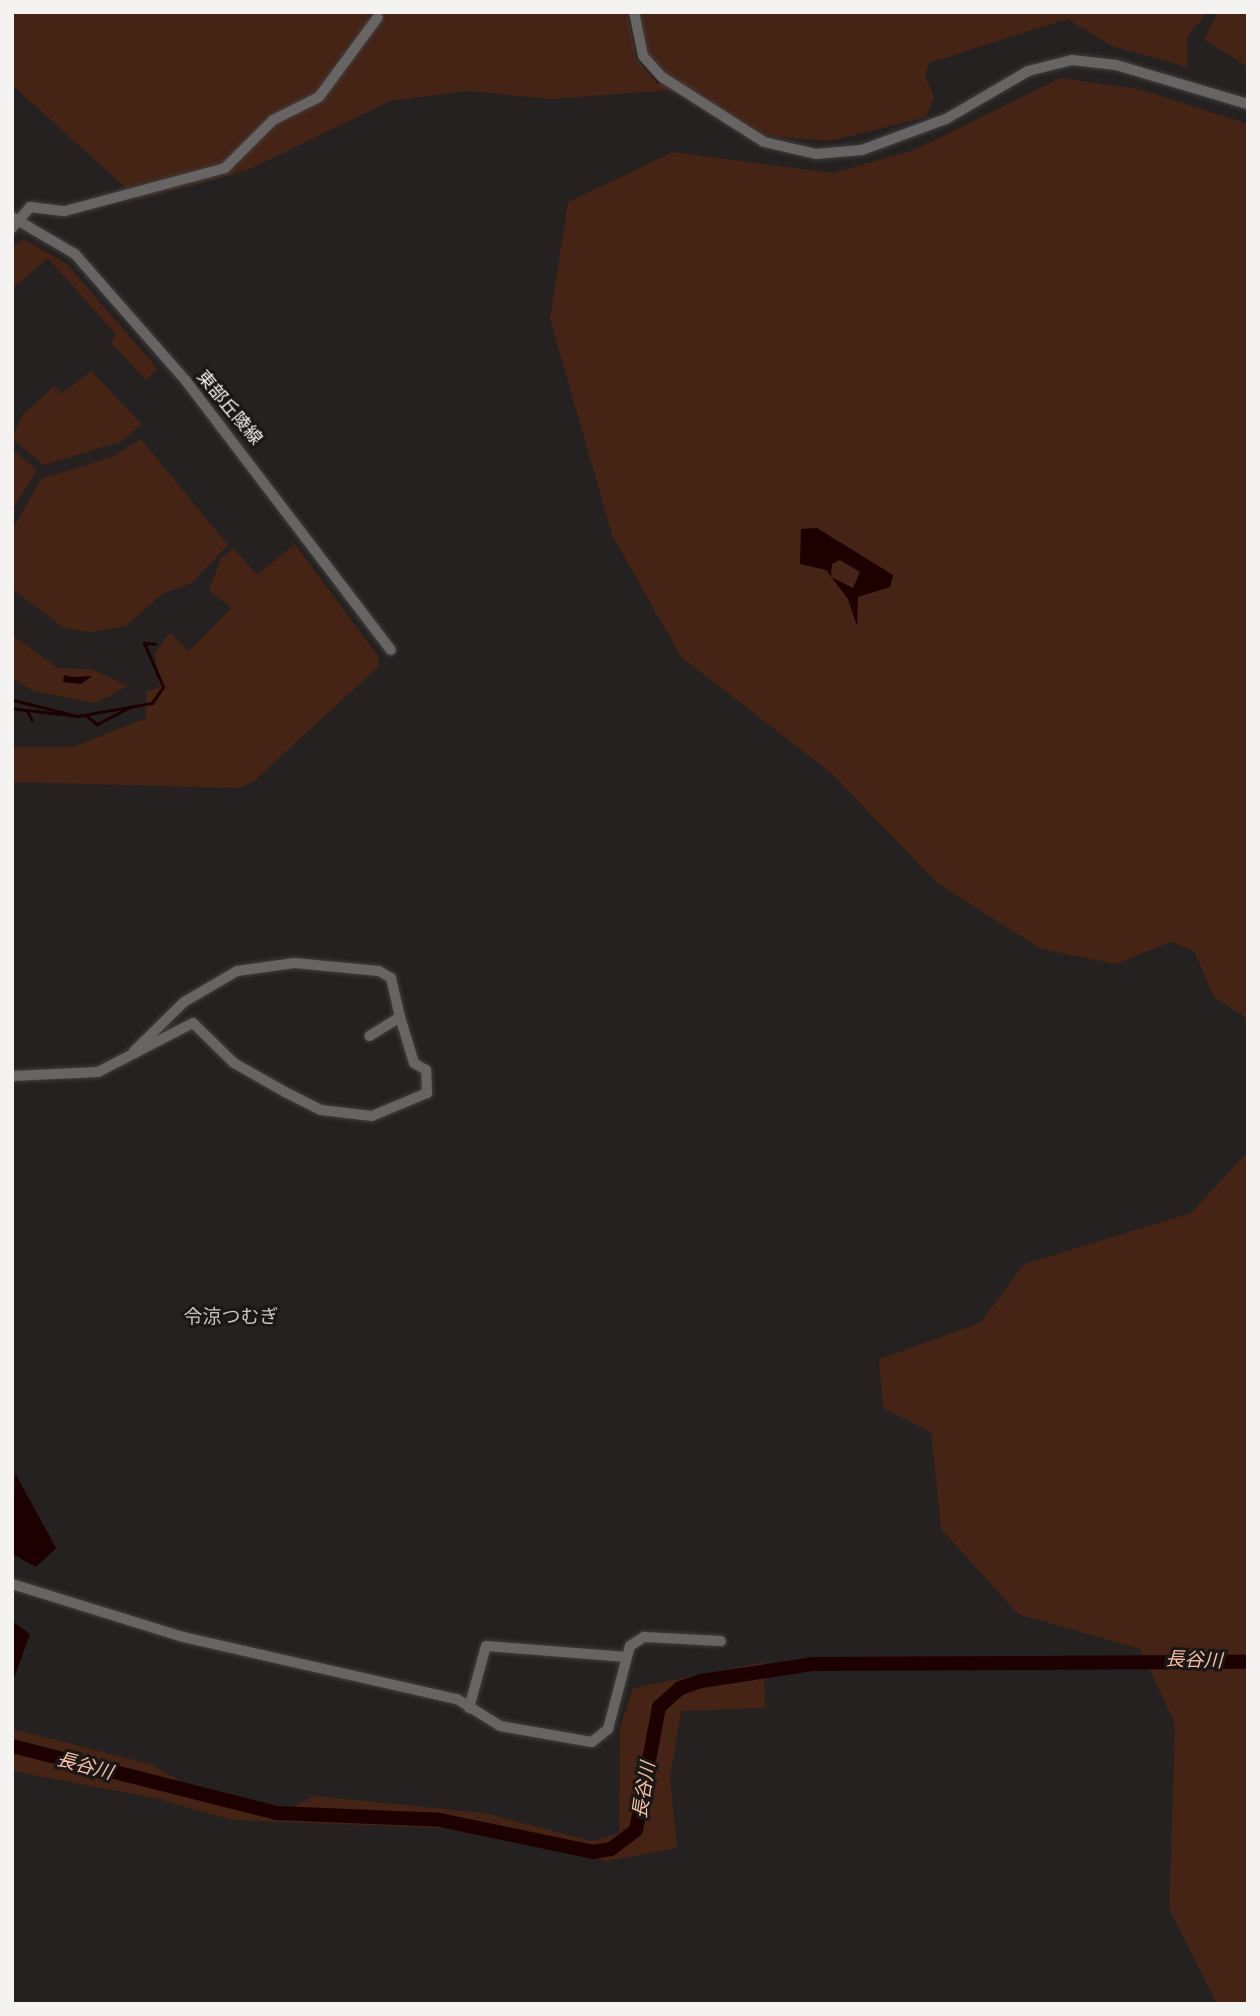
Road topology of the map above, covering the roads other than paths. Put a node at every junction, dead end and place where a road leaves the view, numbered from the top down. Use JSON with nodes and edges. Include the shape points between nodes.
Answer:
{"nodes":[{"id":1,"x":634,"y":12,"type":"edge"},
{"id":2,"x":378,"y":17,"type":"dead end"},
{"id":3,"x":1248,"y":104,"type":"edge"},
{"id":4,"x":14,"y":221,"type":"edge"},
{"id":5,"x":391,"y":650,"type":"dead end"},
{"id":6,"x":400,"y":1017,"type":"junction"},
{"id":7,"x":369,"y":1036,"type":"dead end"},
{"id":8,"x":124,"y":1060,"type":"junction"},
{"id":9,"x":12,"y":1076,"type":"edge"},
{"id":10,"x":12,"y":1584,"type":"edge"},
{"id":11,"x":721,"y":1640,"type":"dead end"},
{"id":12,"x":627,"y":1657,"type":"junction"},
{"id":13,"x":469,"y":1707,"type":"junction"}],
"edges":[{"from":1,"to":3,"type":"street","via":[[643,55],[662,77],[764,142],[816,153],[862,150],[946,119],[1028,71],[1072,60],[1116,65]]},
{"from":2,"to":4,"type":"street","via":[[319,97],[273,120],[225,168],[65,211],[30,207]]},
{"from":4,"to":5,"type":"street","name":"東部丘陵線","via":[[75,254],[186,381]]},
{"from":6,"to":7,"type":"street"},
{"from":6,"to":8,"type":"street","via":[[398,989],[379,971],[295,963],[237,971],[184,1002]]},
{"from":6,"to":8,"type":"street","via":[[414,1063],[426,1070],[427,1093],[372,1116],[321,1110],[285,1092],[234,1063],[193,1023]]},
{"from":8,"to":9,"type":"street","via":[[78,1077]]},
{"from":10,"to":13,"type":"street","via":[[183,1637],[416,1688]]},
{"from":11,"to":12,"type":"street","via":[[644,1637]]},
{"from":12,"to":13,"type":"street","via":[[486,1647]]},
{"from":12,"to":13,"type":"street","via":[[608,1729],[592,1742],[500,1726]]}]}
